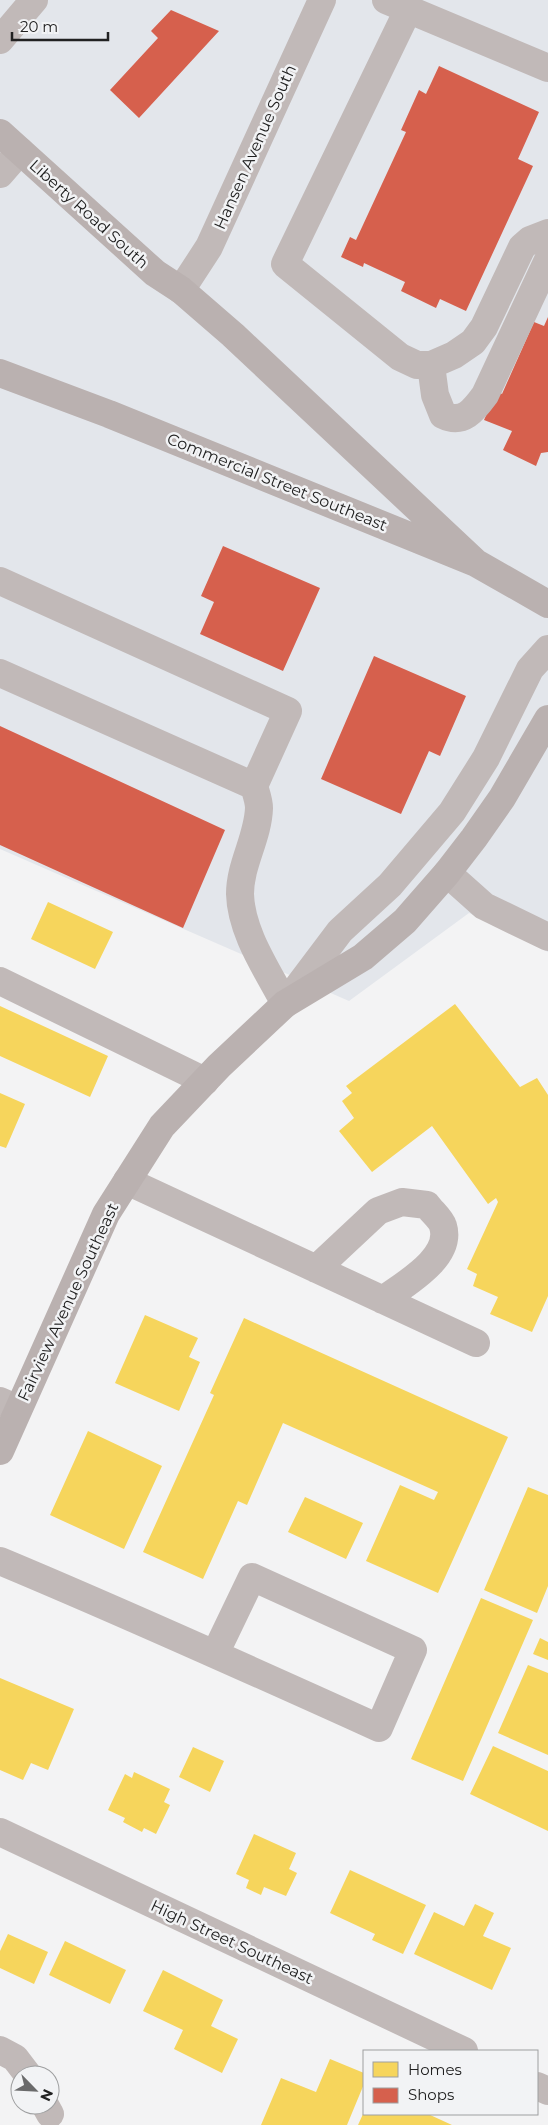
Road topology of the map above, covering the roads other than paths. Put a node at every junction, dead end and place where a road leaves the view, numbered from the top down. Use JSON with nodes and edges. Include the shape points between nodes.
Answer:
{"nodes":[{"id":1,"x":34,"y":0,"type":"edge"},
{"id":2,"x":314,"y":2,"type":"edge"},
{"id":3,"x":397,"y":5,"type":"edge"},
{"id":4,"x":0,"y":40,"type":"edge"},
{"id":5,"x":548,"y":68,"type":"edge"},
{"id":6,"x":10,"y":142,"type":"edge"},
{"id":7,"x":0,"y":174,"type":"edge"},
{"id":8,"x":548,"y":233,"type":"edge"},
{"id":9,"x":548,"y":260,"type":"edge"},
{"id":10,"x":181,"y":290,"type":"junction"},
{"id":11,"x":431,"y":365,"type":"junction"},
{"id":12,"x":0,"y":373,"type":"edge"},
{"id":13,"x":476,"y":563,"type":"junction"},
{"id":14,"x":0,"y":582,"type":"edge"},
{"id":15,"x":548,"y":604,"type":"edge"},
{"id":16,"x":548,"y":649,"type":"edge"},
{"id":17,"x":0,"y":673,"type":"edge"},
{"id":18,"x":548,"y":719,"type":"edge"},
{"id":19,"x":254,"y":786,"type":"junction"},
{"id":20,"x":447,"y":873,"type":"junction"},
{"id":21,"x":548,"y":937,"type":"edge"},
{"id":22,"x":0,"y":981,"type":"edge"},
{"id":23,"x":285,"y":1004,"type":"junction"},
{"id":24,"x":205,"y":1080,"type":"junction"},
{"id":25,"x":127,"y":1181,"type":"junction"},
{"id":26,"x":316,"y":1269,"type":"junction"},
{"id":27,"x":383,"y":1300,"type":"junction"},
{"id":28,"x":476,"y":1343,"type":"dead end"},
{"id":29,"x":9,"y":1405,"type":"edge"},
{"id":30,"x":0,"y":1451,"type":"edge"},
{"id":31,"x":0,"y":1561,"type":"edge"},
{"id":32,"x":215,"y":1654,"type":"junction"},
{"id":33,"x":0,"y":1832,"type":"edge"},
{"id":34,"x":0,"y":2050,"type":"edge"},
{"id":35,"x":462,"y":2050,"type":"edge"},
{"id":36,"x":20,"y":2065,"type":"edge"}],
"edges":[{"from":1,"to":4,"type":"street"},
{"from":2,"to":10,"type":"street","name":"Hansen Avenue South","via":[[209,248]]},
{"from":3,"to":5,"type":"street"},
{"from":3,"to":11,"type":"street","via":[[285,264],[400,357],[417,365]]},
{"from":6,"to":7,"type":"street"},
{"from":6,"to":10,"type":"main road","name":"Liberty Road South","via":[[155,273]]},
{"from":8,"to":11,"type":"street","via":[[522,247],[484,327],[473,342]]},
{"from":9,"to":11,"type":"street","via":[[486,395],[474,412],[462,418],[451,419],[443,415],[435,395]]},
{"from":10,"to":13,"type":"main road","name":"Liberty Road South"},
{"from":12,"to":13,"type":"main road","name":"Commercial Street Southeast"},
{"from":13,"to":15,"type":"main road","name":"Commercial Street Southeast"},
{"from":14,"to":19,"type":"street","via":[[288,711]]},
{"from":16,"to":23,"type":"street","name":"Fairview Avenue Southeast","via":[[530,669],[486,758],[452,812],[390,885],[340,931]]},
{"from":17,"to":19,"type":"street"},
{"from":18,"to":20,"type":"main road","name":"Fairview Avenue Southeast","via":[[502,798]]},
{"from":19,"to":23,"type":"street","via":[[259,806],[257,830],[246,855],[240,894],[246,928]]},
{"from":20,"to":21,"type":"street","via":[[484,906]]},
{"from":20,"to":23,"type":"main road","name":"Fairview Avenue Southeast","via":[[405,921],[363,957]]},
{"from":22,"to":24,"type":"street"},
{"from":23,"to":24,"type":"main road","name":"Fairview Avenue Southeast"},
{"from":24,"to":25,"type":"main road","name":"Fairview Avenue Southeast","via":[[162,1126]]},
{"from":25,"to":26,"type":"street"},
{"from":25,"to":29,"type":"main road","name":"Fairview Avenue Southeast","via":[[106,1214]]},
{"from":26,"to":27,"type":"street"},
{"from":26,"to":27,"type":"street","via":[[378,1211],[402,1202],[427,1205],[443,1226],[443,1245],[430,1266]]},
{"from":27,"to":28,"type":"street"},
{"from":29,"to":30,"type":"main road","name":"Fairview Avenue Southeast"},
{"from":31,"to":32,"type":"street"},
{"from":32,"to":32,"type":"street","via":[[379,1728],[414,1650],[252,1577]]},
{"from":33,"to":35,"type":"street","name":"High Street Southeast"},
{"from":34,"to":36,"type":"street"}]}
